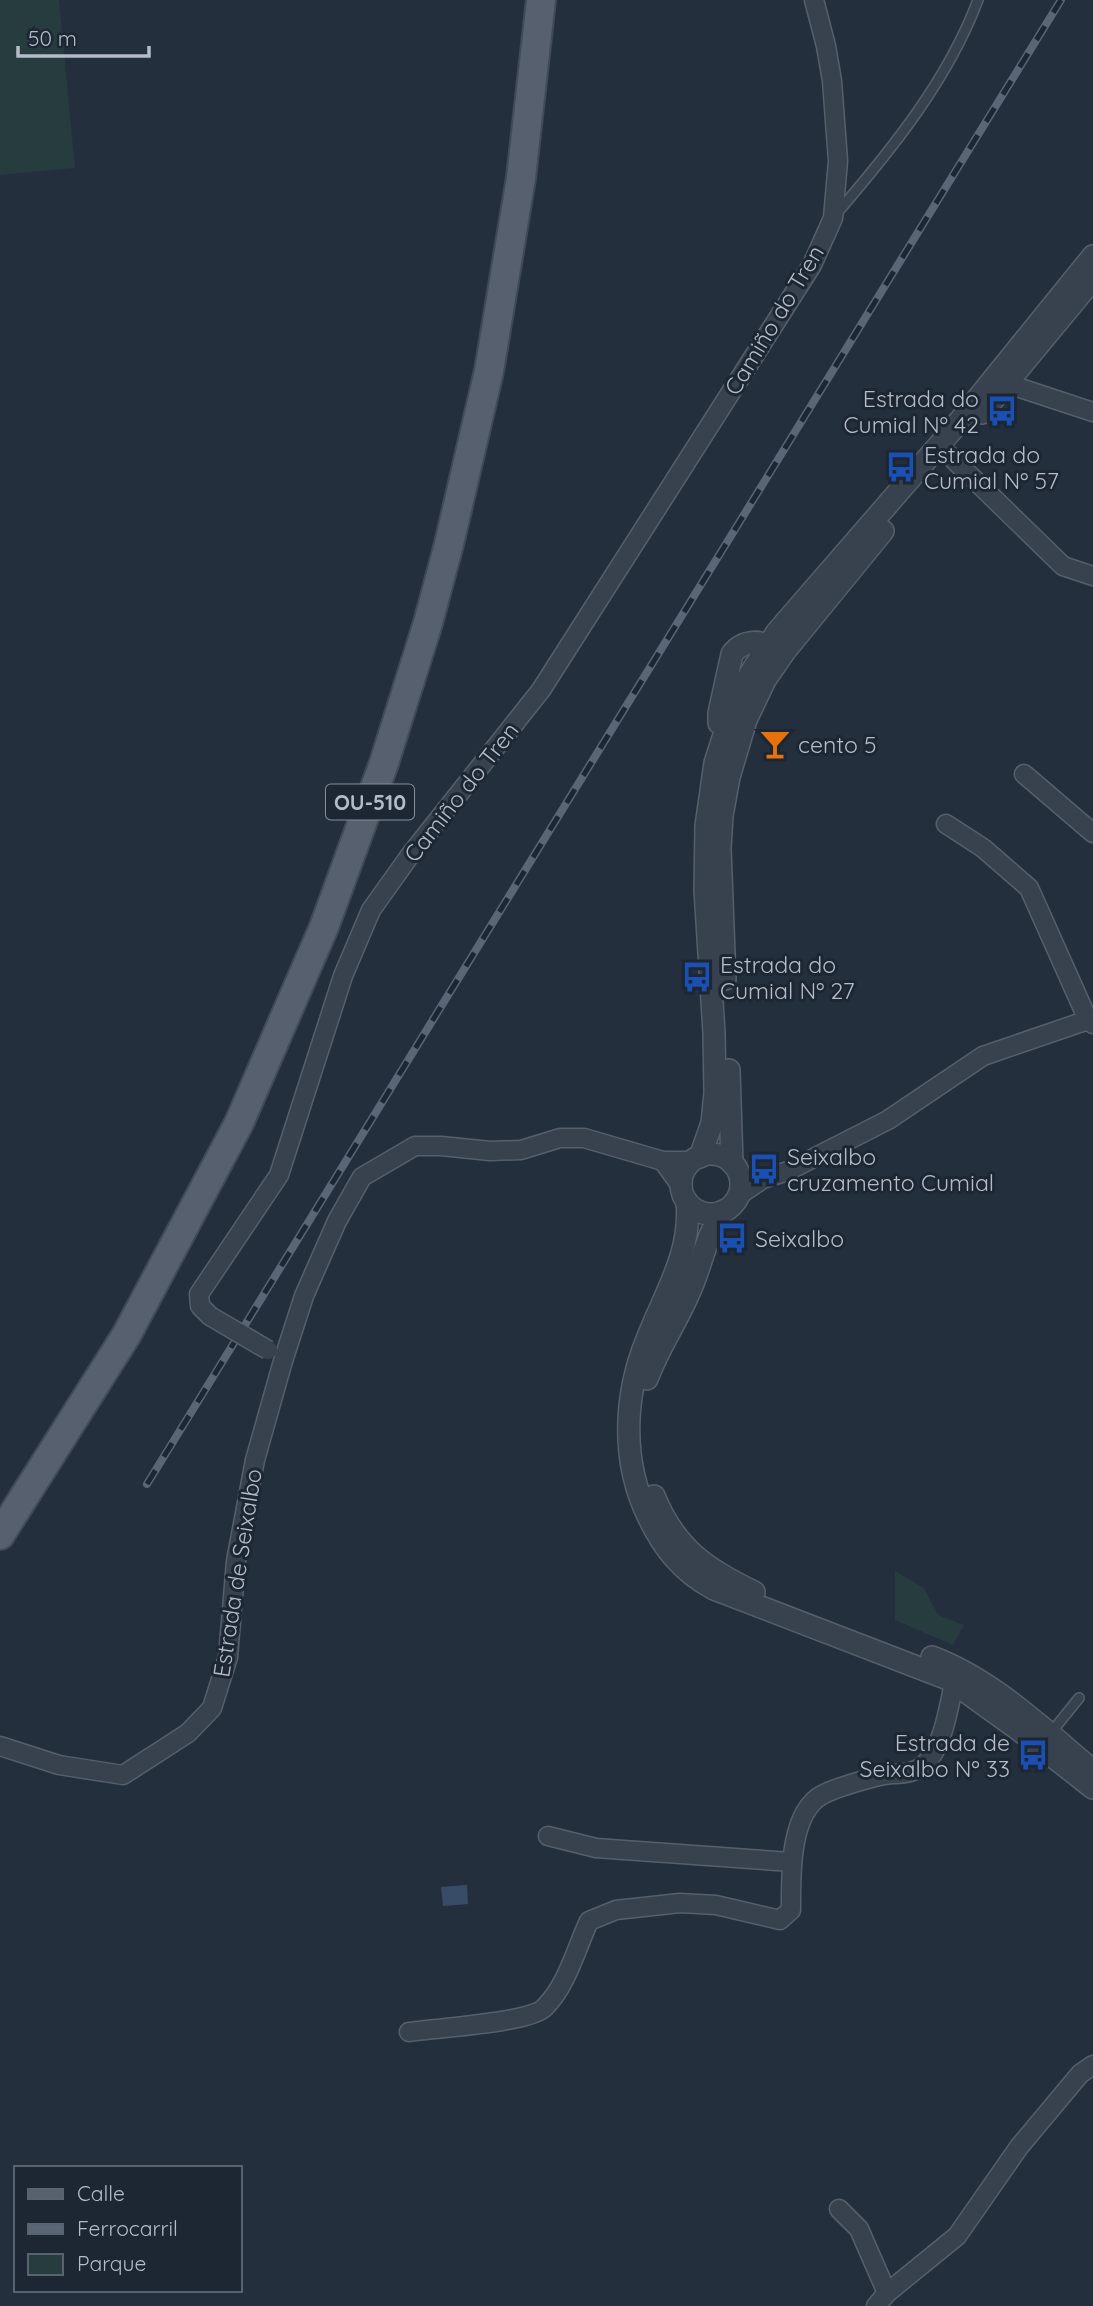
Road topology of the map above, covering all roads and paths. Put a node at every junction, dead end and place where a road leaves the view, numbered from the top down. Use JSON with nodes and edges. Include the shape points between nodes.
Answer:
{"nodes":[{"id":1,"x":541,"y":0,"type":"edge"},
{"id":2,"x":814,"y":0,"type":"edge"},
{"id":3,"x":978,"y":0,"type":"edge"},
{"id":4,"x":832,"y":218,"type":"junction"},
{"id":5,"x":1093,"y":256,"type":"edge"},
{"id":6,"x":1093,"y":271,"type":"edge"},
{"id":7,"x":1093,"y":279,"type":"edge"},
{"id":8,"x":1010,"y":356,"type":"junction"},
{"id":9,"x":1008,"y":384,"type":"junction"},
{"id":10,"x":1093,"y":412,"type":"edge"},
{"id":11,"x":948,"y":454,"type":"junction"},
{"id":12,"x":1093,"y":576,"type":"edge"},
{"id":13,"x":829,"y":598,"type":"junction"},
{"id":14,"x":770,"y":649,"type":"junction"},
{"id":15,"x":729,"y":665,"type":"junction"},
{"id":16,"x":750,"y":682,"type":"junction"},
{"id":17,"x":719,"y":744,"type":"junction"},
{"id":18,"x":1024,"y":774,"type":"dead end"},
{"id":19,"x":722,"y":816,"type":"junction"},
{"id":20,"x":946,"y":824,"type":"dead end"},
{"id":21,"x":1093,"y":832,"type":"edge"},
{"id":22,"x":1090,"y":1022,"type":"edge"},
{"id":23,"x":696,"y":1159,"type":"junction"},
{"id":24,"x":663,"y":1161,"type":"junction"},
{"id":25,"x":737,"y":1178,"type":"junction"},
{"id":26,"x":684,"y":1194,"type":"junction"},
{"id":27,"x":723,"y":1211,"type":"junction"},
{"id":28,"x":283,"y":1361,"type":"junction"},
{"id":29,"x":0,"y":1535,"type":"edge"},
{"id":30,"x":959,"y":1687,"type":"junction"},
{"id":31,"x":1079,"y":1698,"type":"dead end"},
{"id":32,"x":1050,"y":1734,"type":"junction"},
{"id":33,"x":0,"y":1746,"type":"edge"},
{"id":34,"x":1093,"y":1770,"type":"edge"},
{"id":35,"x":1093,"y":1788,"type":"edge"},
{"id":36,"x":548,"y":1836,"type":"dead end"},
{"id":37,"x":791,"y":1862,"type":"junction"},
{"id":38,"x":409,"y":2032,"type":"dead end"},
{"id":39,"x":1093,"y":2065,"type":"edge"},
{"id":40,"x":839,"y":2209,"type":"dead end"},
{"id":41,"x":881,"y":2300,"type":"edge"}],
"edges":[{"from":1,"to":29,"type":"main road","number":"OU-510","via":[[521,178],[489,371],[428,623],[384,763],[324,927],[239,1123],[127,1334]]},
{"from":2,"to":4,"type":"street","via":[[826,46],[836,123],[838,161]]},
{"from":3,"to":4,"type":"lane","via":[[939,80],[876,167]]},
{"from":4,"to":28,"type":"street","name":"Camiño do Tren","bridge":true,"via":[[812,265],[541,690],[371,910],[342,975],[279,1175],[199,1294],[200,1306],[210,1316]]},
{"from":5,"to":8,"type":"street"},
{"from":6,"to":8,"type":"street","via":[[1037,335]]},
{"from":7,"to":9,"type":"street"},
{"from":8,"to":14,"type":"street"},
{"from":9,"to":10,"type":"street"},
{"from":9,"to":11,"type":"street"},
{"from":11,"to":12,"type":"street","via":[[1063,566]]},
{"from":11,"to":13,"type":"street"},
{"from":13,"to":14,"type":"street","via":[[804,613]]},
{"from":13,"to":19,"type":"street","via":[[765,680],[743,731]]},
{"from":14,"to":15,"type":"street","via":[[759,643],[737,646]]},
{"from":14,"to":16,"type":"street"},
{"from":15,"to":16,"type":"street","via":[[738,680]]},
{"from":15,"to":17,"type":"street","via":[[719,713]]},
{"from":16,"to":17,"type":"street"},
{"from":16,"to":19,"type":"street","via":[[722,772]]},
{"from":17,"to":23,"type":"street","via":[[705,851],[715,1101],[709,1136]]},
{"from":18,"to":21,"type":"street"},
{"from":19,"to":25,"type":"street","via":[[721,885]]},
{"from":20,"to":22,"type":"street","via":[[983,848],[1029,888]]},
{"from":22,"to":25,"type":"street","via":[[984,1056],[888,1119],[788,1171],[763,1179]]},
{"from":23,"to":24,"type":"street"},
{"from":23,"to":25,"type":"street","via":[[717,1155]]},
{"from":23,"to":26,"type":"street","via":[[682,1177]]},
{"from":24,"to":26,"type":"street"},
{"from":24,"to":28,"type":"street","name":"Estrada de Seixalbo","via":[[584,1138],[560,1138],[521,1150],[415,1146],[362,1177],[315,1271]]},
{"from":25,"to":27,"type":"street","via":[[735,1203]]},
{"from":26,"to":27,"type":"street","via":[[701,1212]]},
{"from":26,"to":30,"type":"street","via":[[686,1243],[646,1341],[630,1403],[628,1430],[635,1480],[655,1531],[675,1560],[714,1589]]},
{"from":27,"to":32,"type":"street","via":[[682,1309],[657,1353],[643,1396],[640,1432],[644,1467],[670,1526],[693,1555],[720,1575],[950,1665],[991,1688]]},
{"from":28,"to":33,"type":"street","name":"Estrada de Seixalbo","via":[[255,1460],[236,1562],[228,1657],[212,1708],[188,1733],[123,1775],[59,1765]]},
{"from":30,"to":32,"type":"street","via":[[993,1699],[1035,1734]]},
{"from":30,"to":35,"type":"street"},
{"from":30,"to":37,"type":"street","via":[[943,1733],[925,1763],[906,1774],[881,1776],[821,1795],[801,1819]]},
{"from":31,"to":32,"type":"lane"},
{"from":32,"to":34,"type":"street"},
{"from":36,"to":37,"type":"street","via":[[596,1848]]},
{"from":37,"to":38,"type":"street","via":[[791,1910],[780,1920],[716,1905],[680,1903],[616,1910],[589,1922],[565,1976],[543,2010],[522,2018]]},
{"from":39,"to":41,"type":"street","via":[[1080,2074],[1019,2147],[957,2236]]},
{"from":40,"to":41,"type":"street","via":[[859,2229]]}]}
